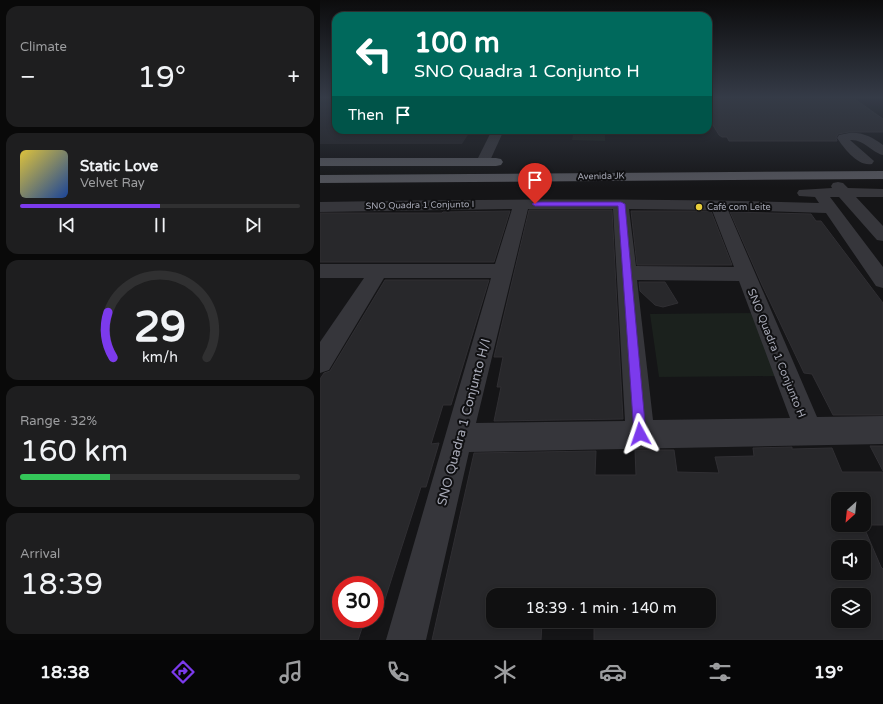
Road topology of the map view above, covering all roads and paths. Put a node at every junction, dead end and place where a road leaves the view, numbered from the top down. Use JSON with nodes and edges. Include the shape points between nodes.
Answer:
{"nodes":[{"id":1,"x":496,"y":134,"type":"edge"},
{"id":2,"x":883,"y":151,"type":"edge"},
{"id":3,"x":867,"y":161,"type":"junction"},
{"id":4,"x":883,"y":161,"type":"edge"},
{"id":5,"x":320,"y":162,"type":"edge"},
{"id":6,"x":483,"y":162,"type":"junction"},
{"id":7,"x":507,"y":162,"type":"dead end"},
{"id":8,"x":698,"y":164,"type":"dead end"},
{"id":9,"x":844,"y":168,"type":"junction"},
{"id":10,"x":719,"y":175,"type":"junction"},
{"id":11,"x":828,"y":175,"type":"junction"},
{"id":12,"x":883,"y":175,"type":"edge"},
{"id":13,"x":320,"y":179,"type":"edge"},
{"id":14,"x":744,"y":192,"type":"dead end"},
{"id":15,"x":843,"y":192,"type":"junction"},
{"id":16,"x":862,"y":193,"type":"junction"},
{"id":17,"x":883,"y":193,"type":"edge"},
{"id":18,"x":825,"y":201,"type":"junction"},
{"id":19,"x":521,"y":204,"type":"junction"},
{"id":20,"x":621,"y":204,"type":"junction"},
{"id":21,"x":718,"y":204,"type":"junction"},
{"id":22,"x":320,"y":207,"type":"edge"},
{"id":23,"x":883,"y":215,"type":"edge"},
{"id":24,"x":883,"y":236,"type":"edge"},
{"id":25,"x":380,"y":270,"type":"junction"},
{"id":26,"x":320,"y":271,"type":"edge"},
{"id":27,"x":503,"y":271,"type":"junction"},
{"id":28,"x":628,"y":272,"type":"junction"},
{"id":29,"x":745,"y":274,"type":"junction"},
{"id":30,"x":883,"y":281,"type":"edge"},
{"id":31,"x":320,"y":362,"type":"edge"},
{"id":32,"x":883,"y":430,"type":"edge"},
{"id":33,"x":809,"y":431,"type":"junction"},
{"id":34,"x":640,"y":434,"type":"junction"},
{"id":35,"x":458,"y":438,"type":"junction"},
{"id":36,"x":406,"y":640,"type":"edge"}],
"edges":[{"from":1,"to":6,"type":"street"},
{"from":2,"to":3,"type":"street","via":[[864,138],[843,138]]},
{"from":3,"to":4,"type":"main road","name":"Avenida JK"},
{"from":3,"to":9,"type":"main road","name":"Avenida JK"},
{"from":5,"to":6,"type":"main road"},
{"from":6,"to":7,"type":"main road"},
{"from":8,"to":10,"type":"main road","via":[[700,170]]},
{"from":9,"to":11,"type":"main road","name":"Avenida JK"},
{"from":9,"to":12,"type":"main road","name":"Avenida JK"},
{"from":9,"to":16,"type":"street"},
{"from":10,"to":11,"type":"main road","name":"Avenida JK"},
{"from":10,"to":13,"type":"main road","name":"Avenida JK"},
{"from":11,"to":15,"type":"street"},
{"from":11,"to":18,"type":"street"},
{"from":14,"to":18,"type":"street"},
{"from":15,"to":16,"type":"street"},
{"from":15,"to":18,"type":"street"},
{"from":15,"to":24,"type":"street"},
{"from":16,"to":17,"type":"street"},
{"from":16,"to":23,"type":"street"},
{"from":18,"to":21,"type":"street"},
{"from":18,"to":30,"type":"street"},
{"from":19,"to":20,"type":"street"},
{"from":19,"to":22,"type":"street","name":"SNO Quadra 1 Conjunto I"},
{"from":19,"to":27,"type":"street","name":"SNO Quadra 1 Conjunto H/I"},
{"from":20,"to":21,"type":"street"},
{"from":20,"to":28,"type":"street"},
{"from":21,"to":29,"type":"street","name":"SNO Quadra 1 Conjunto H"},
{"from":25,"to":26,"type":"street"},
{"from":25,"to":27,"type":"street"},
{"from":25,"to":31,"type":"street"},
{"from":27,"to":35,"type":"street","name":"SNO Quadra 1 Conjunto H/I"},
{"from":28,"to":29,"type":"street","name":"SNO Quadra 1 Conjunto H"},
{"from":28,"to":34,"type":"street"},
{"from":29,"to":33,"type":"street","name":"SNO Quadra 1 Conjunto H"},
{"from":32,"to":33,"type":"street","name":"SNO Quadra 1 Conjunto H"},
{"from":33,"to":34,"type":"street","name":"SNO Quadra 1 Conjunto H"},
{"from":34,"to":35,"type":"street","name":"SNO Quadra 1 Conjunto H"},
{"from":35,"to":36,"type":"street","name":"SNO Quadra 1 Conjunto H/I"}]}
